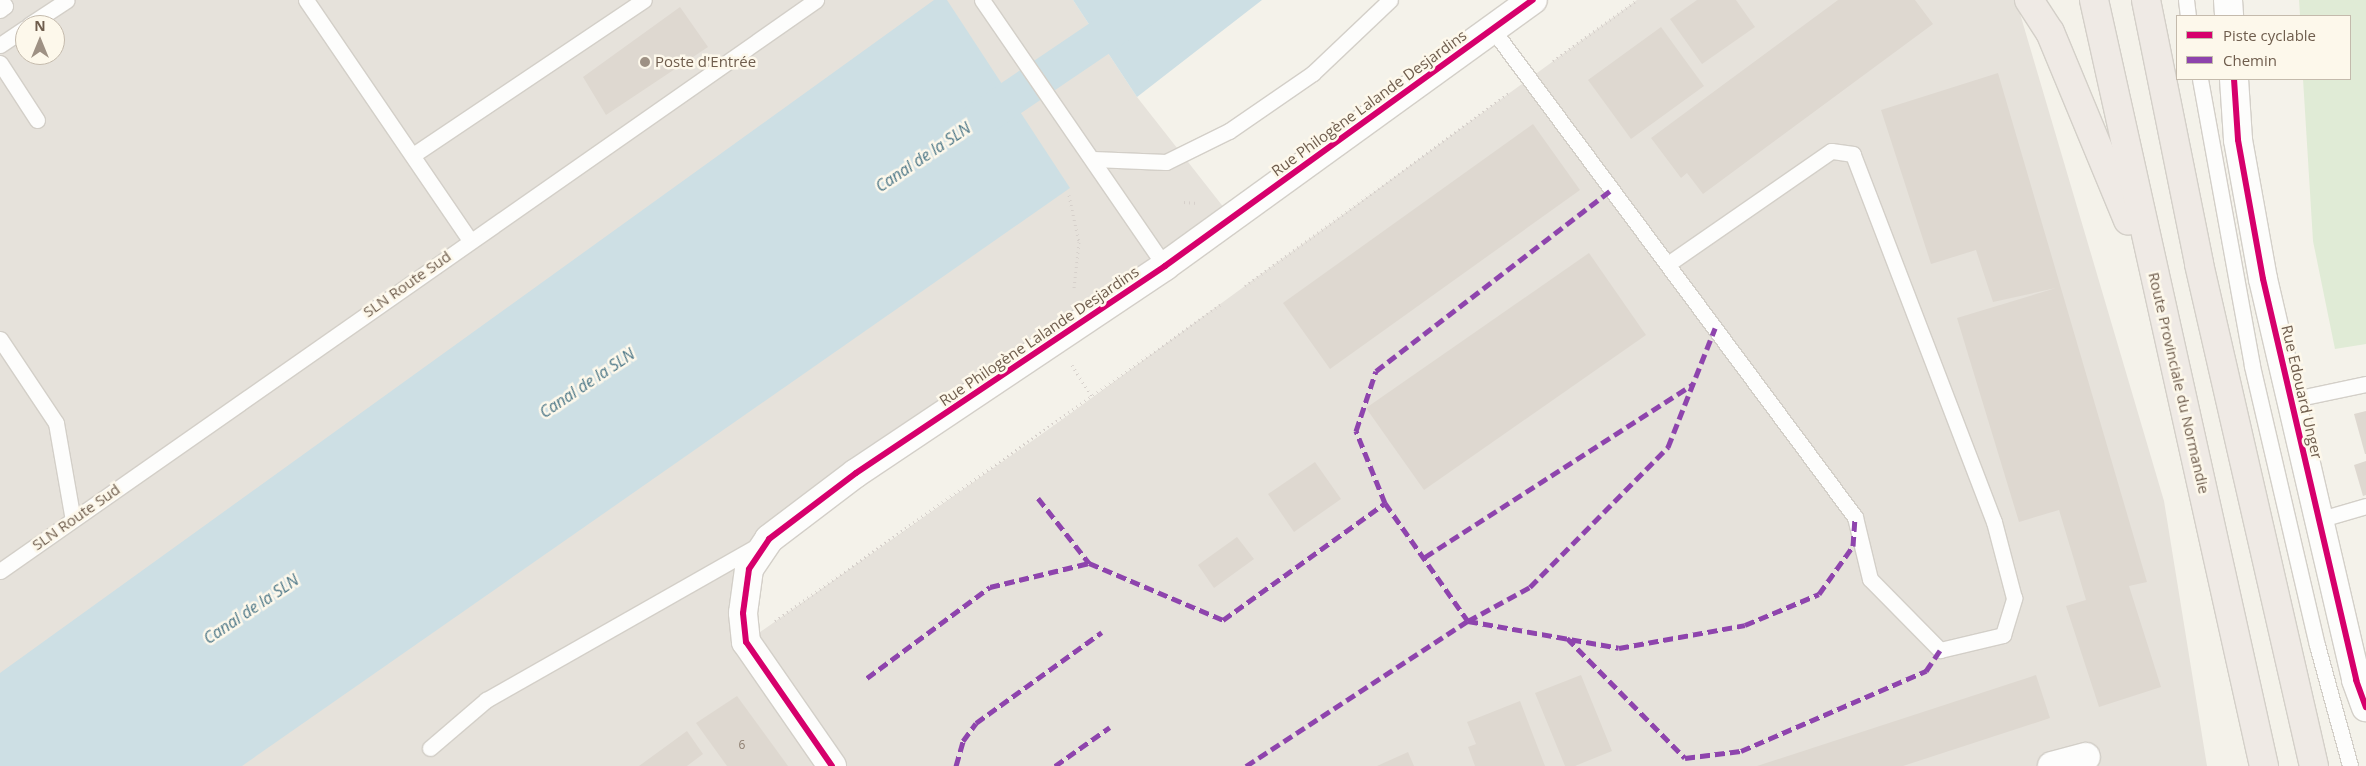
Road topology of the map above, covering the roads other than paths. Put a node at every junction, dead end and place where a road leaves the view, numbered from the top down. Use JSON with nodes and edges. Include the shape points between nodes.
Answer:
{"nodes":[{"id":1,"x":1,"y":0,"type":"edge"},
{"id":2,"x":67,"y":0,"type":"edge"},
{"id":3,"x":306,"y":0,"type":"edge"},
{"id":4,"x":644,"y":0,"type":"edge"},
{"id":5,"x":816,"y":0,"type":"edge"},
{"id":6,"x":982,"y":0,"type":"edge"},
{"id":7,"x":1390,"y":0,"type":"edge"},
{"id":8,"x":1533,"y":0,"type":"edge"},
{"id":9,"x":2029,"y":0,"type":"edge"},
{"id":10,"x":2094,"y":0,"type":"edge"},
{"id":11,"x":2146,"y":0,"type":"edge"},
{"id":12,"x":2186,"y":0,"type":"edge"},
{"id":13,"x":2228,"y":0,"type":"edge"},
{"id":14,"x":0,"y":10,"type":"edge"},
{"id":15,"x":44,"y":15,"type":"edge"},
{"id":16,"x":2188,"y":15,"type":"edge"},
{"id":17,"x":2229,"y":15,"type":"edge"},
{"id":18,"x":1492,"y":30,"type":"junction"},
{"id":19,"x":15,"y":35,"type":"edge"},
{"id":20,"x":0,"y":45,"type":"edge"},
{"id":21,"x":0,"y":63,"type":"edge"},
{"id":22,"x":2200,"y":80,"type":"edge"},
{"id":23,"x":2234,"y":80,"type":"edge"},
{"id":24,"x":36,"y":120,"type":"dead end"},
{"id":25,"x":413,"y":155,"type":"junction"},
{"id":26,"x":1093,"y":159,"type":"junction"},
{"id":27,"x":470,"y":240,"type":"junction"},
{"id":28,"x":1668,"y":264,"type":"junction"},
{"id":29,"x":1165,"y":266,"type":"junction"},
{"id":30,"x":2160,"y":300,"type":"junction"},
{"id":31,"x":0,"y":339,"type":"edge"},
{"id":32,"x":2366,"y":384,"type":"edge"},
{"id":33,"x":2290,"y":400,"type":"junction"},
{"id":34,"x":2366,"y":506,"type":"edge"},
{"id":35,"x":73,"y":520,"type":"junction"},
{"id":36,"x":2318,"y":520,"type":"junction"},
{"id":37,"x":769,"y":539,"type":"junction"},
{"id":38,"x":0,"y":570,"type":"edge"},
{"id":39,"x":2366,"y":707,"type":"edge"},
{"id":40,"x":430,"y":748,"type":"dead end"},
{"id":41,"x":2086,"y":756,"type":"dead end"},
{"id":42,"x":832,"y":766,"type":"edge"},
{"id":43,"x":2052,"y":766,"type":"edge"},
{"id":44,"x":2264,"y":766,"type":"edge"},
{"id":45,"x":2314,"y":766,"type":"edge"},
{"id":46,"x":2350,"y":766,"type":"edge"}],
"edges":[{"from":1,"to":14,"type":"lane","via":[[4,6]]},
{"from":2,"to":15,"type":"lane"},
{"from":3,"to":25,"type":"lane"},
{"from":4,"to":25,"type":"lane"},
{"from":5,"to":27,"type":"lane","name":"SLN Route Sud","via":[[664,109]]},
{"from":6,"to":26,"type":"lane"},
{"from":7,"to":26,"type":"lane","via":[[1313,72],[1229,131],[1166,162]]},
{"from":8,"to":18,"type":"street","name":"Rue Philogène Lalande Desjardins"},
{"from":9,"to":30,"type":"highway","via":[[2050,32],[2110,171]]},
{"from":10,"to":30,"type":"highway","name":"Route Provinciale du Normandie"},
{"from":11,"to":45,"type":"highway","via":[[2199,264]]},
{"from":12,"to":16,"type":"lane"},
{"from":13,"to":17,"type":"street"},
{"from":18,"to":28,"type":"lane"},
{"from":18,"to":29,"type":"street","name":"Rue Philogène Lalande Desjardins"},
{"from":19,"to":20,"type":"lane"},
{"from":21,"to":24,"type":"lane"},
{"from":22,"to":46,"type":"lane","via":[[2252,366],[2317,645]]},
{"from":23,"to":33,"type":"street","name":"Rue Edouard Unger","via":[[2238,140]]},
{"from":25,"to":27,"type":"lane"},
{"from":26,"to":29,"type":"lane"},
{"from":27,"to":35,"type":"lane","name":"SLN Route Sud"},
{"from":28,"to":28,"type":"lane","via":[[1855,517],[1870,579],[1940,650],[2003,636],[2014,598],[1994,522],[1853,154],[1831,151]]},
{"from":29,"to":37,"type":"street","name":"Rue Philogène Lalande Desjardins","via":[[856,473]]},
{"from":30,"to":44,"type":"highway","name":"Route Provinciale du Normandie"},
{"from":31,"to":35,"type":"lane","via":[[56,423]]},
{"from":32,"to":33,"type":"lane"},
{"from":33,"to":36,"type":"street","name":"Rue Edouard Unger"},
{"from":34,"to":36,"type":"lane"},
{"from":35,"to":38,"type":"lane","name":"SLN Route Sud"},
{"from":36,"to":39,"type":"street","name":"Rue Edouard Unger","via":[[2356,680]]},
{"from":37,"to":40,"type":"lane","via":[[486,700]]},
{"from":37,"to":42,"type":"street","name":"Rue Philogène Lalande Desjardins","via":[[748,569],[743,613],[746,642]]},
{"from":41,"to":43,"type":"street"}]}
